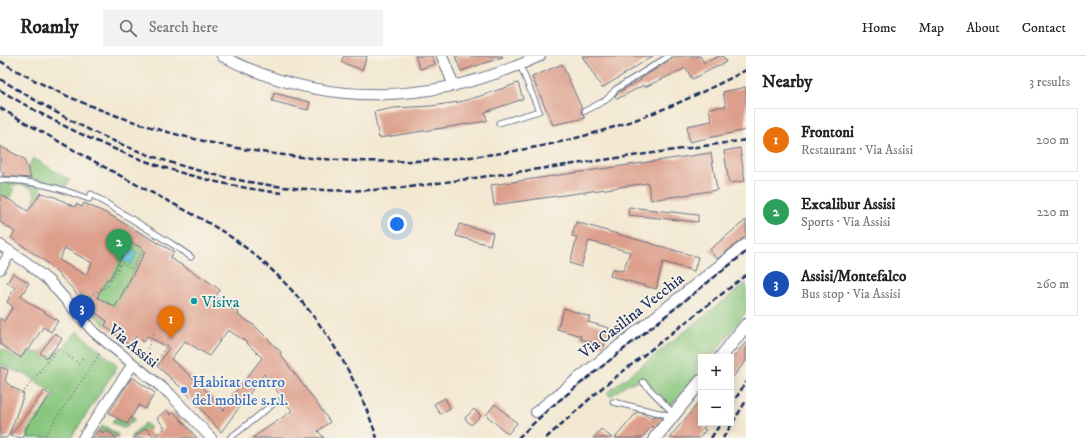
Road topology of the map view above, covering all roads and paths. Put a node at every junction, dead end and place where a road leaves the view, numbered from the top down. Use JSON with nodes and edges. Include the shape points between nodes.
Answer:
{"nodes":[{"id":1,"x":222,"y":56,"type":"edge"},
{"id":2,"x":442,"y":56,"type":"edge"},
{"id":3,"x":540,"y":56,"type":"edge"},
{"id":4,"x":668,"y":56,"type":"edge"},
{"id":5,"x":520,"y":65,"type":"junction"},
{"id":6,"x":454,"y":86,"type":"junction"},
{"id":7,"x":584,"y":111,"type":"dead end"},
{"id":8,"x":499,"y":123,"type":"dead end"},
{"id":9,"x":0,"y":180,"type":"edge"},
{"id":10,"x":746,"y":244,"type":"edge"},
{"id":11,"x":0,"y":245,"type":"edge"},
{"id":12,"x":11,"y":252,"type":"junction"},
{"id":13,"x":141,"y":253,"type":"dead end"},
{"id":14,"x":191,"y":257,"type":"dead end"},
{"id":15,"x":0,"y":269,"type":"edge"},
{"id":16,"x":73,"y":308,"type":"junction"},
{"id":17,"x":746,"y":325,"type":"edge"},
{"id":18,"x":154,"y":333,"type":"dead end"},
{"id":19,"x":169,"y":342,"type":"dead end"},
{"id":20,"x":102,"y":352,"type":"dead end"},
{"id":21,"x":723,"y":354,"type":"edge"},
{"id":22,"x":83,"y":356,"type":"dead end"},
{"id":23,"x":143,"y":360,"type":"dead end"},
{"id":24,"x":133,"y":364,"type":"junction"},
{"id":25,"x":151,"y":364,"type":"dead end"},
{"id":26,"x":643,"y":382,"type":"dead end"},
{"id":27,"x":698,"y":385,"type":"edge"},
{"id":28,"x":22,"y":394,"type":"dead end"},
{"id":29,"x":277,"y":402,"type":"dead end"},
{"id":30,"x":613,"y":402,"type":"dead end"},
{"id":31,"x":536,"y":412,"type":"dead end"},
{"id":32,"x":674,"y":416,"type":"junction"},
{"id":33,"x":43,"y":438,"type":"edge"},
{"id":34,"x":84,"y":438,"type":"edge"},
{"id":35,"x":212,"y":438,"type":"edge"},
{"id":36,"x":230,"y":438,"type":"edge"},
{"id":37,"x":655,"y":438,"type":"edge"}],
"edges":[{"from":1,"to":6,"type":"street","via":[[276,79],[339,92],[365,95],[415,93]]},
{"from":2,"to":6,"type":"street"},
{"from":3,"to":5,"type":"street"},
{"from":4,"to":7,"type":"lane","via":[[616,89],[606,100]]},
{"from":5,"to":6,"type":"street"},
{"from":5,"to":8,"type":"lane","via":[[539,111]]},
{"from":9,"to":14,"type":"lane","via":[[46,184],[89,199],[91,194]]},
{"from":10,"to":31,"type":"street","name":"Via Casilina Vecchia"},
{"from":11,"to":12,"type":"street","name":"Via Assisi"},
{"from":12,"to":15,"type":"street"},
{"from":12,"to":16,"type":"street","name":"Via Assisi","via":[[50,282]]},
{"from":13,"to":16,"type":"path","via":[[132,269],[121,263],[107,287]]},
{"from":16,"to":24,"type":"street","name":"Via Assisi","via":[[94,332]]},
{"from":17,"to":21,"type":"street"},
{"from":18,"to":23,"type":"path"},
{"from":19,"to":25,"type":"path","via":[[154,366]]},
{"from":20,"to":33,"type":"path"},
{"from":22,"to":28,"type":"path","via":[[79,364],[58,348]]},
{"from":24,"to":34,"type":"street"},
{"from":24,"to":35,"type":"street","name":"Via Assisi","via":[[170,394]]},
{"from":26,"to":32,"type":"lane"},
{"from":27,"to":32,"type":"street"},
{"from":29,"to":36,"type":"lane"},
{"from":30,"to":32,"type":"lane"},
{"from":32,"to":37,"type":"street"}]}
